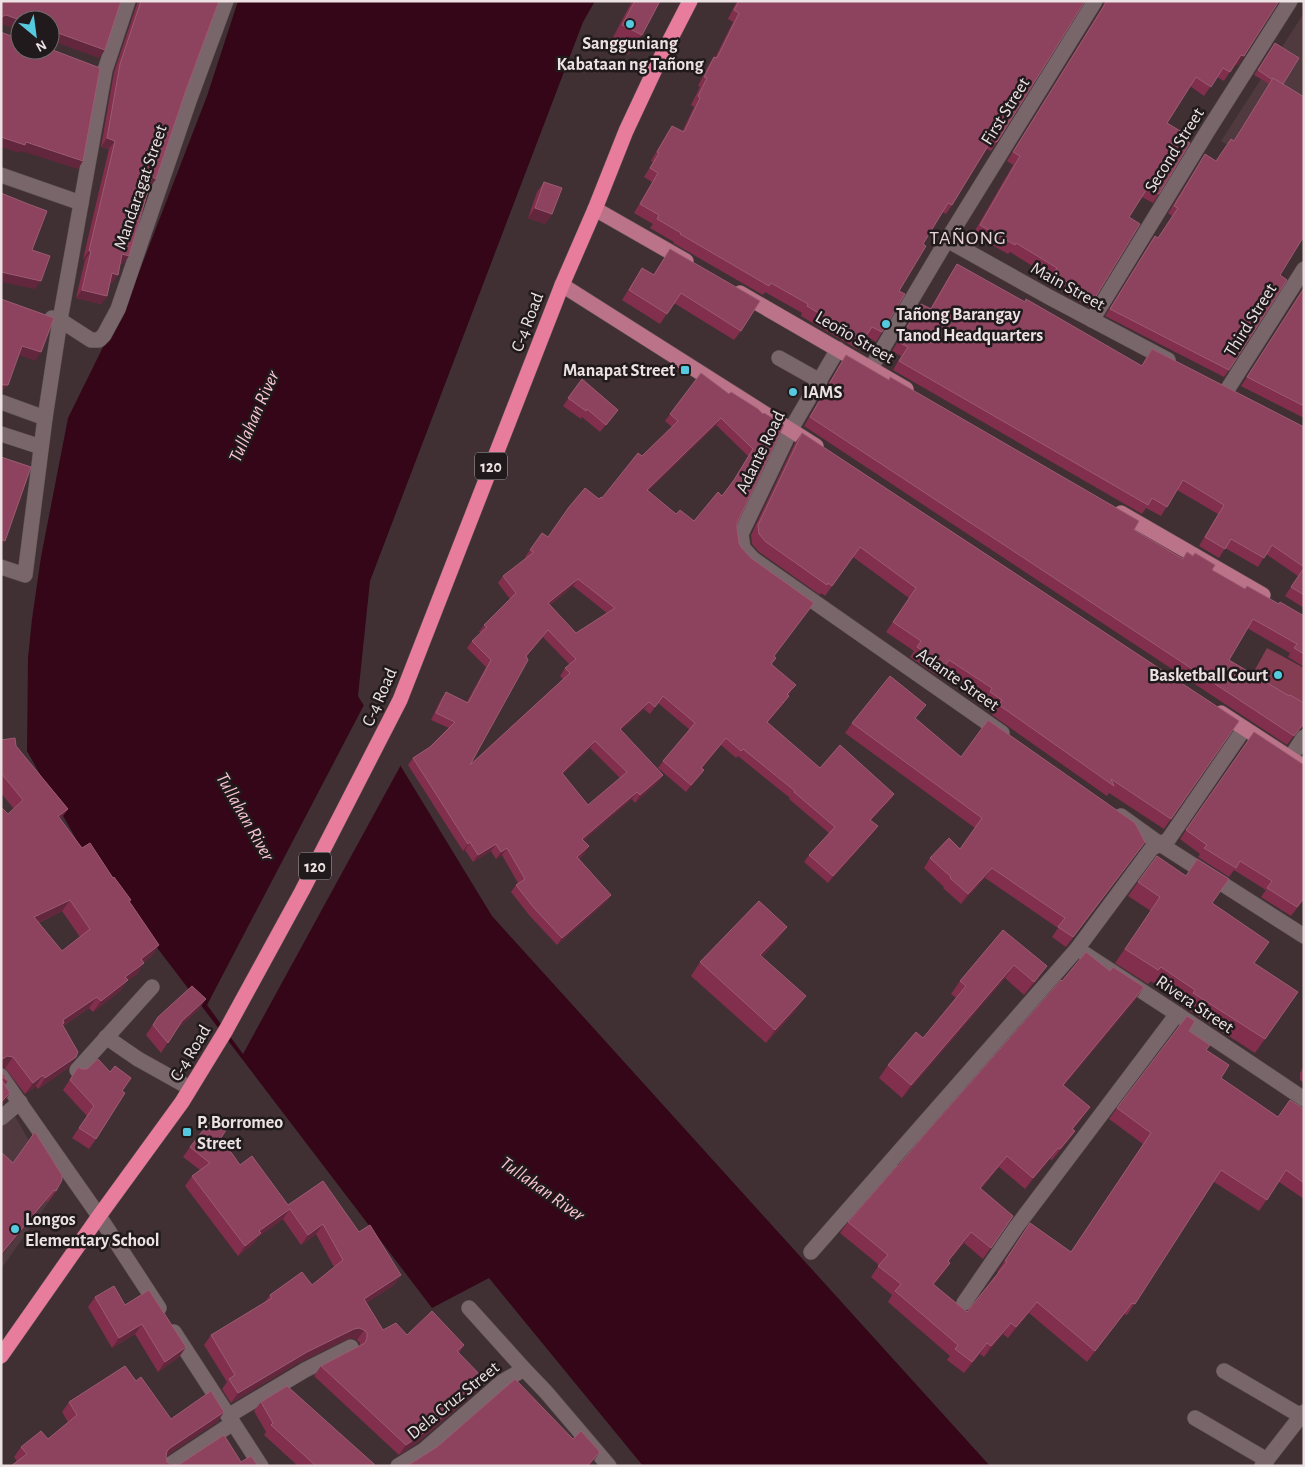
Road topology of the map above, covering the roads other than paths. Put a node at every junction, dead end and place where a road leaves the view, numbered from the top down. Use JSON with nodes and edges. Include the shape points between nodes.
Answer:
{"nodes":[{"id":1,"x":128,"y":1,"type":"edge"},
{"id":2,"x":226,"y":1,"type":"edge"},
{"id":3,"x":690,"y":1,"type":"edge"},
{"id":4,"x":1095,"y":1,"type":"edge"},
{"id":5,"x":1290,"y":1,"type":"edge"},
{"id":6,"x":1,"y":175,"type":"edge"},
{"id":7,"x":81,"y":203,"type":"junction"},
{"id":8,"x":595,"y":209,"type":"junction"},
{"id":9,"x":947,"y":240,"type":"junction"},
{"id":10,"x":695,"y":266,"type":"edge"},
{"id":11,"x":1304,"y":269,"type":"edge"},
{"id":12,"x":562,"y":285,"type":"junction"},
{"id":13,"x":729,"y":286,"type":"edge"},
{"id":14,"x":35,"y":312,"type":"edge"},
{"id":15,"x":60,"y":320,"type":"junction"},
{"id":16,"x":1092,"y":320,"type":"junction"},
{"id":17,"x":838,"y":349,"type":"junction"},
{"id":18,"x":779,"y":358,"type":"dead end"},
{"id":19,"x":871,"y":368,"type":"junction"},
{"id":20,"x":1185,"y":368,"type":"edge"},
{"id":21,"x":820,"y":381,"type":"junction"},
{"id":22,"x":1210,"y":382,"type":"edge"},
{"id":23,"x":1227,"y":390,"type":"junction"},
{"id":24,"x":922,"y":398,"type":"edge"},
{"id":25,"x":1244,"y":399,"type":"edge"},
{"id":26,"x":1,"y":402,"type":"edge"},
{"id":27,"x":45,"y":418,"type":"junction"},
{"id":28,"x":791,"y":429,"type":"junction"},
{"id":29,"x":1,"y":434,"type":"edge"},
{"id":30,"x":41,"y":447,"type":"junction"},
{"id":31,"x":832,"y":456,"type":"edge"},
{"id":32,"x":1108,"y":506,"type":"edge"},
{"id":33,"x":743,"y":548,"type":"joint"},
{"id":34,"x":1,"y":567,"type":"edge"},
{"id":35,"x":1278,"y":604,"type":"edge"},
{"id":36,"x":1212,"y":707,"type":"edge"},
{"id":37,"x":1244,"y":729,"type":"junction"},
{"id":38,"x":1304,"y":737,"type":"edge"},
{"id":39,"x":1010,"y":739,"type":"edge"},
{"id":40,"x":1290,"y":758,"type":"junction"},
{"id":41,"x":1304,"y":767,"type":"edge"},
{"id":42,"x":1113,"y":810,"type":"edge"},
{"id":43,"x":1160,"y":844,"type":"junction"},
{"id":44,"x":1304,"y":936,"type":"edge"},
{"id":45,"x":1077,"y":949,"type":"junction"},
{"id":46,"x":152,"y":987,"type":"dead end"},
{"id":47,"x":1177,"y":1014,"type":"junction"},
{"id":48,"x":106,"y":1038,"type":"junction"},
{"id":49,"x":77,"y":1070,"type":"edge"},
{"id":50,"x":1,"y":1076,"type":"edge"},
{"id":51,"x":190,"y":1088,"type":"junction"},
{"id":52,"x":1304,"y":1098,"type":"edge"},
{"id":53,"x":20,"y":1102,"type":"junction"},
{"id":54,"x":1,"y":1118,"type":"edge"},
{"id":55,"x":99,"y":1216,"type":"junction"},
{"id":56,"x":811,"y":1252,"type":"dead end"},
{"id":57,"x":964,"y":1303,"type":"dead end"},
{"id":58,"x":469,"y":1308,"type":"dead end"},
{"id":59,"x":350,"y":1347,"type":"dead end"},
{"id":60,"x":1,"y":1356,"type":"edge"},
{"id":61,"x":524,"y":1369,"type":"junction"},
{"id":62,"x":1224,"y":1370,"type":"dead end"},
{"id":63,"x":1302,"y":1414,"type":"edge"},
{"id":64,"x":1195,"y":1418,"type":"dead end"},
{"id":65,"x":231,"y":1420,"type":"junction"},
{"id":66,"x":1265,"y":1463,"type":"edge"},
{"id":67,"x":168,"y":1466,"type":"edge"},
{"id":68,"x":261,"y":1466,"type":"edge"},
{"id":69,"x":398,"y":1466,"type":"edge"},
{"id":70,"x":609,"y":1466,"type":"edge"}],
"edges":[{"from":1,"to":7,"type":"street","via":[[100,68]]},
{"from":2,"to":15,"type":"street","name":"Mandaragat Street","via":[[109,328],[99,340],[91,340]]},
{"from":3,"to":8,"type":"highway","name":"C-4 Road","number":"120","via":[[626,131]]},
{"from":4,"to":9,"type":"street","name":"First Street"},
{"from":5,"to":16,"type":"street","name":"Second Street"},
{"from":6,"to":7,"type":"street"},
{"from":7,"to":15,"type":"street"},
{"from":8,"to":10,"type":"main road"},
{"from":8,"to":12,"type":"highway","name":"C-4 Road","number":"120"},
{"from":9,"to":16,"type":"street","name":"Main Street"},
{"from":9,"to":19,"type":"street"},
{"from":11,"to":23,"type":"street","name":"Third Street"},
{"from":12,"to":28,"type":"main road"},
{"from":12,"to":51,"type":"highway","name":"C-4 Road","number":"120","via":[[400,700],[302,891],[226,1030]]},
{"from":13,"to":17,"type":"main road","name":"Leoño Street"},
{"from":14,"to":15,"type":"street"},
{"from":15,"to":27,"type":"street"},
{"from":16,"to":20,"type":"street","name":"Main Street"},
{"from":17,"to":19,"type":"main road","name":"Leoño Street"},
{"from":17,"to":21,"type":"street","name":"Adante Road"},
{"from":18,"to":21,"type":"street"},
{"from":19,"to":24,"type":"main road","name":"Leoño Street"},
{"from":21,"to":28,"type":"street","name":"Adante Road"},
{"from":22,"to":23,"type":"street"},
{"from":23,"to":25,"type":"street"},
{"from":26,"to":27,"type":"street"},
{"from":27,"to":30,"type":"street"},
{"from":28,"to":31,"type":"main road"},
{"from":28,"to":33,"type":"street","name":"Adante Road","via":[[741,534]]},
{"from":29,"to":30,"type":"street"},
{"from":30,"to":34,"type":"street","via":[[25,575]]},
{"from":32,"to":35,"type":"main road"},
{"from":33,"to":39,"type":"street","name":"Adante Street","via":[[752,559]]},
{"from":36,"to":37,"type":"main road"},
{"from":37,"to":40,"type":"main road"},
{"from":37,"to":43,"type":"street","via":[[1168,840]]},
{"from":38,"to":40,"type":"street"},
{"from":40,"to":41,"type":"main road"},
{"from":42,"to":43,"type":"street"},
{"from":43,"to":44,"type":"street"},
{"from":43,"to":45,"type":"street","via":[[1152,848]]},
{"from":45,"to":47,"type":"street","name":"Rivera Street"},
{"from":45,"to":56,"type":"street"},
{"from":46,"to":48,"type":"street"},
{"from":47,"to":52,"type":"street","name":"Rivera Street"},
{"from":47,"to":57,"type":"street","via":[[1017,1226]]},
{"from":48,"to":49,"type":"street"},
{"from":48,"to":51,"type":"street"},
{"from":50,"to":53,"type":"street"},
{"from":51,"to":55,"type":"highway","name":"C-4 Road","number":"120"},
{"from":53,"to":54,"type":"street"},
{"from":53,"to":55,"type":"street"},
{"from":55,"to":60,"type":"highway","name":"C-4 Road","number":"120"},
{"from":55,"to":65,"type":"street"},
{"from":58,"to":61,"type":"street"},
{"from":59,"to":65,"type":"street","via":[[305,1370]]},
{"from":61,"to":69,"type":"street","name":"Dela Cruz Street","via":[[502,1382],[424,1450]]},
{"from":61,"to":70,"type":"street","name":"Dela Cruz Street"},
{"from":62,"to":63,"type":"street"},
{"from":63,"to":66,"type":"street"},
{"from":64,"to":66,"type":"street"},
{"from":65,"to":67,"type":"street"},
{"from":65,"to":68,"type":"street"}]}
